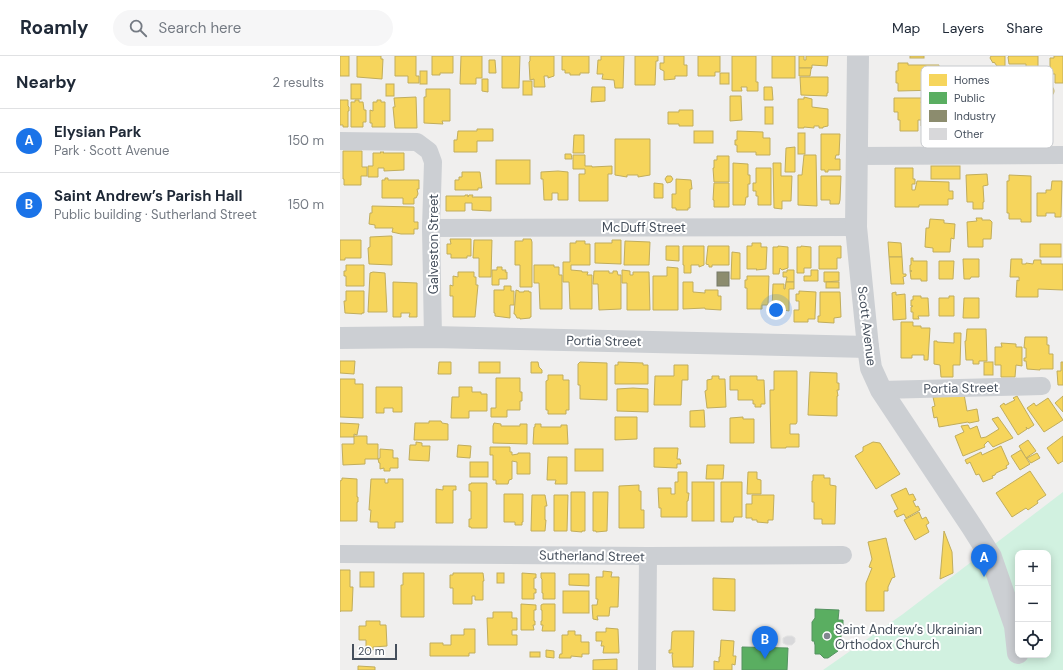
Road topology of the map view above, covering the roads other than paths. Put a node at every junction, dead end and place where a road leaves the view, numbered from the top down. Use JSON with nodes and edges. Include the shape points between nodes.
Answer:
{"nodes":[{"id":1,"x":858,"y":56,"type":"edge"},
{"id":2,"x":340,"y":141,"type":"edge"},
{"id":3,"x":1063,"y":155,"type":"edge"},
{"id":4,"x":857,"y":156,"type":"junction"},
{"id":5,"x":856,"y":227,"type":"junction"},
{"id":6,"x":432,"y":228,"type":"junction"},
{"id":7,"x":433,"y":337,"type":"junction"},
{"id":8,"x":340,"y":338,"type":"edge"},
{"id":9,"x":868,"y":346,"type":"junction"},
{"id":10,"x":1042,"y":386,"type":"dead end"},
{"id":11,"x":881,"y":390,"type":"junction"},
{"id":12,"x":340,"y":554,"type":"edge"},
{"id":13,"x":843,"y":555,"type":"dead end"},
{"id":14,"x":648,"y":556,"type":"junction"},
{"id":15,"x":1015,"y":626,"type":"edge"},
{"id":16,"x":1018,"y":658,"type":"edge"},
{"id":17,"x":647,"y":670,"type":"edge"},
{"id":18,"x":1020,"y":670,"type":"edge"}],
"edges":[{"from":1,"to":4,"type":"street","name":"Scott Avenue"},
{"from":2,"to":6,"type":"street","name":"Galveston Street","via":[[417,142],[428,151],[433,162]]},
{"from":3,"to":4,"type":"street"},
{"from":4,"to":5,"type":"street","name":"Scott Avenue"},
{"from":5,"to":6,"type":"street","name":"McDuff Street"},
{"from":5,"to":9,"type":"street","name":"Scott Avenue"},
{"from":6,"to":7,"type":"street","name":"Galveston Street"},
{"from":7,"to":8,"type":"street","name":"Portia Street"},
{"from":7,"to":9,"type":"street","name":"Portia Street"},
{"from":9,"to":11,"type":"street","name":"Scott Avenue","via":[[871,368]]},
{"from":10,"to":11,"type":"street","name":"Portia Street"},
{"from":11,"to":15,"type":"street","name":"Scott Avenue","via":[[991,557]]},
{"from":12,"to":14,"type":"street","name":"Sutherland Street"},
{"from":13,"to":14,"type":"street","name":"Sutherland Street"},
{"from":14,"to":17,"type":"street"},
{"from":16,"to":18,"type":"street","name":"Scott Avenue"}]}
